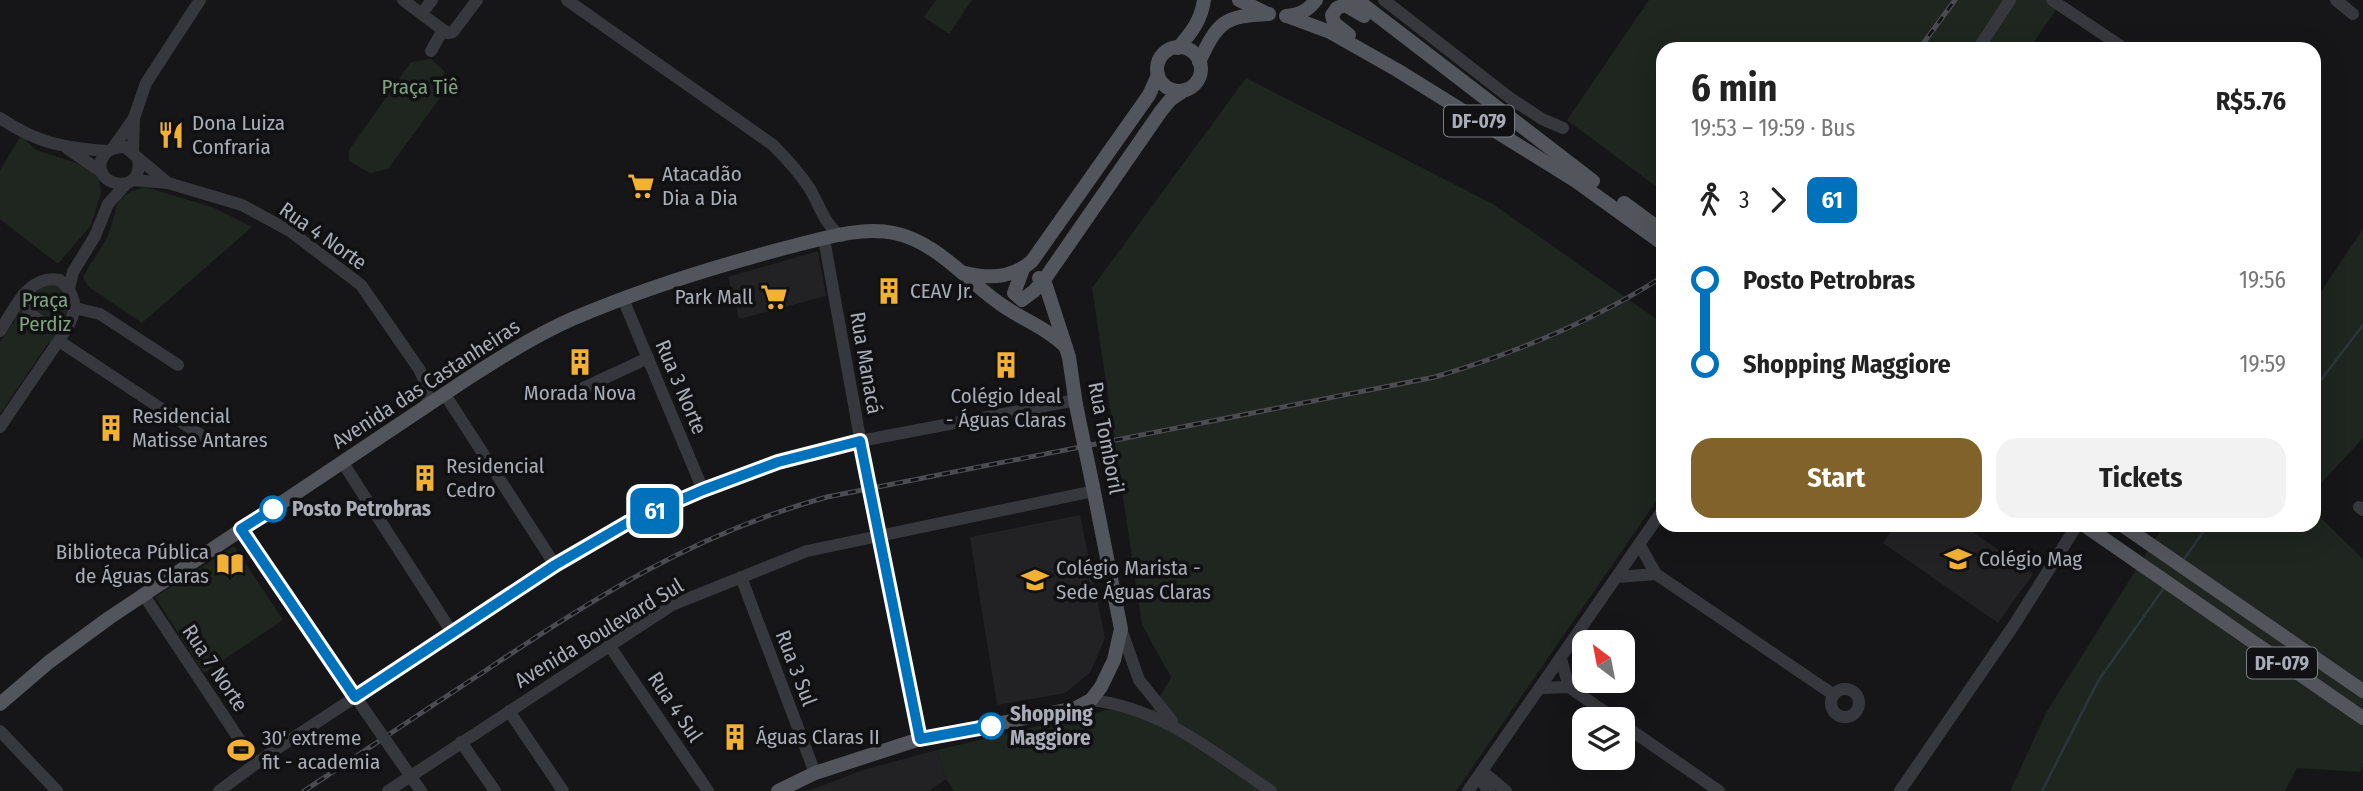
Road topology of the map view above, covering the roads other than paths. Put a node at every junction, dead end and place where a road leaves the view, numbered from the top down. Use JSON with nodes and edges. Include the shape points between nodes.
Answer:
{"nodes":[{"id":1,"x":200,"y":0,"type":"edge"},
{"id":2,"x":403,"y":0,"type":"edge"},
{"id":3,"x":432,"y":0,"type":"edge"},
{"id":4,"x":477,"y":0,"type":"edge"},
{"id":5,"x":567,"y":0,"type":"edge"},
{"id":6,"x":1204,"y":0,"type":"edge"},
{"id":7,"x":1239,"y":0,"type":"edge"},
{"id":8,"x":1316,"y":0,"type":"edge"},
{"id":9,"x":1357,"y":0,"type":"edge"},
{"id":10,"x":1384,"y":0,"type":"edge"},
{"id":11,"x":2010,"y":0,"type":"edge"},
{"id":12,"x":2052,"y":0,"type":"edge"},
{"id":13,"x":2336,"y":0,"type":"edge"},
{"id":14,"x":422,"y":13,"type":"junction"},
{"id":15,"x":1269,"y":14,"type":"junction"},
{"id":16,"x":2353,"y":14,"type":"dead end"},
{"id":17,"x":1287,"y":16,"type":"junction"},
{"id":18,"x":443,"y":30,"type":"junction"},
{"id":19,"x":1983,"y":42,"type":"edge"},
{"id":20,"x":2115,"y":42,"type":"edge"},
{"id":21,"x":1178,"y":48,"type":"junction"},
{"id":22,"x":431,"y":51,"type":"dead end"},
{"id":23,"x":1427,"y":54,"type":"junction"},
{"id":24,"x":1199,"y":62,"type":"junction"},
{"id":25,"x":1397,"y":70,"type":"junction"},
{"id":26,"x":1157,"y":75,"type":"junction"},
{"id":27,"x":1183,"y":91,"type":"junction"},
{"id":28,"x":0,"y":118,"type":"edge"},
{"id":29,"x":134,"y":118,"type":"junction"},
{"id":30,"x":1563,"y":128,"type":"dead end"},
{"id":31,"x":68,"y":148,"type":"junction"},
{"id":32,"x":110,"y":150,"type":"junction"},
{"id":33,"x":135,"y":156,"type":"junction"},
{"id":34,"x":103,"y":175,"type":"junction"},
{"id":35,"x":129,"y":182,"type":"junction"},
{"id":36,"x":168,"y":183,"type":"junction"},
{"id":37,"x":108,"y":204,"type":"junction"},
{"id":38,"x":822,"y":216,"type":"junction"},
{"id":39,"x":1656,"y":226,"type":"edge"},
{"id":40,"x":841,"y":236,"type":"junction"},
{"id":41,"x":1656,"y":239,"type":"edge"},
{"id":42,"x":818,"y":240,"type":"junction"},
{"id":43,"x":1023,"y":269,"type":"junction"},
{"id":44,"x":964,"y":272,"type":"junction"},
{"id":45,"x":1044,"y":280,"type":"junction"},
{"id":46,"x":65,"y":285,"type":"junction"},
{"id":47,"x":23,"y":295,"type":"junction"},
{"id":48,"x":623,"y":299,"type":"junction"},
{"id":49,"x":75,"y":308,"type":"junction"},
{"id":50,"x":68,"y":327,"type":"junction"},
{"id":51,"x":0,"y":331,"type":"edge"},
{"id":52,"x":59,"y":341,"type":"junction"},
{"id":53,"x":1066,"y":347,"type":"junction"},
{"id":54,"x":648,"y":358,"type":"junction"},
{"id":55,"x":178,"y":365,"type":"dead end"},
{"id":56,"x":419,"y":369,"type":"junction"},
{"id":57,"x":581,"y":389,"type":"dead end"},
{"id":58,"x":446,"y":392,"type":"junction"},
{"id":59,"x":1076,"y":403,"type":"junction"},
{"id":60,"x":428,"y":404,"type":"junction"},
{"id":61,"x":0,"y":428,"type":"edge"},
{"id":62,"x":201,"y":435,"type":"dead end"},
{"id":63,"x":860,"y":441,"type":"junction"},
{"id":64,"x":342,"y":463,"type":"junction"},
{"id":65,"x":1094,"y":489,"type":"junction"},
{"id":66,"x":703,"y":490,"type":"junction"},
{"id":67,"x":1656,"y":520,"type":"edge"},
{"id":68,"x":241,"y":529,"type":"junction"},
{"id":69,"x":2073,"y":532,"type":"edge"},
{"id":70,"x":2095,"y":532,"type":"edge"},
{"id":71,"x":2132,"y":532,"type":"edge"},
{"id":72,"x":878,"y":535,"type":"junction"},
{"id":73,"x":1639,"y":544,"type":"junction"},
{"id":74,"x":555,"y":565,"type":"junction"},
{"id":75,"x":1656,"y":574,"type":"junction"},
{"id":76,"x":741,"y":576,"type":"junction"},
{"id":77,"x":1617,"y":577,"type":"junction"},
{"id":78,"x":143,"y":594,"type":"junction"},
{"id":79,"x":1121,"y":629,"type":"junction"},
{"id":80,"x":453,"y":634,"type":"junction"},
{"id":81,"x":609,"y":645,"type":"junction"},
{"id":82,"x":1561,"y":659,"type":"junction"},
{"id":83,"x":1569,"y":687,"type":"junction"},
{"id":84,"x":1541,"y":688,"type":"junction"},
{"id":85,"x":2363,"y":691,"type":"edge"},
{"id":86,"x":1834,"y":695,"type":"junction"},
{"id":87,"x":355,"y":697,"type":"junction"},
{"id":88,"x":1091,"y":700,"type":"junction"},
{"id":89,"x":0,"y":704,"type":"edge"},
{"id":90,"x":1598,"y":707,"type":"edge"},
{"id":91,"x":509,"y":711,"type":"junction"},
{"id":92,"x":2363,"y":718,"type":"edge"},
{"id":93,"x":1180,"y":729,"type":"junction"},
{"id":94,"x":0,"y":731,"type":"edge"},
{"id":95,"x":1635,"y":733,"type":"edge"},
{"id":96,"x":920,"y":739,"type":"junction"},
{"id":97,"x":461,"y":742,"type":"junction"},
{"id":98,"x":256,"y":763,"type":"junction"},
{"id":99,"x":815,"y":773,"type":"junction"},
{"id":100,"x":1480,"y":774,"type":"junction"},
{"id":101,"x":411,"y":776,"type":"junction"},
{"id":102,"x":57,"y":791,"type":"edge"},
{"id":103,"x":219,"y":791,"type":"edge"},
{"id":104,"x":388,"y":791,"type":"edge"},
{"id":105,"x":421,"y":791,"type":"edge"},
{"id":106,"x":495,"y":791,"type":"edge"},
{"id":107,"x":563,"y":791,"type":"edge"},
{"id":108,"x":708,"y":791,"type":"edge"},
{"id":109,"x":778,"y":791,"type":"edge"},
{"id":110,"x":1271,"y":791,"type":"edge"},
{"id":111,"x":1468,"y":791,"type":"edge"},
{"id":112,"x":1489,"y":791,"type":"edge"},
{"id":113,"x":1506,"y":791,"type":"edge"},
{"id":114,"x":1719,"y":791,"type":"edge"},
{"id":115,"x":1900,"y":791,"type":"edge"}],
"edges":[{"from":1,"to":29,"type":"street","via":[[146,83]]},
{"from":2,"to":14,"type":"street"},
{"from":3,"to":14,"type":"street"},
{"from":4,"to":18,"type":"street","via":[[453,32]]},
{"from":5,"to":38,"type":"street","via":[[773,145],[798,172]]},
{"from":6,"to":21,"type":"main road","via":[[1195,29]]},
{"from":7,"to":15,"type":"main road","number":"DF-079"},
{"from":8,"to":17,"type":"main road","via":[[1306,11]]},
{"from":9,"to":23,"type":"main road","number":"DF-079"},
{"from":10,"to":30,"type":"street","via":[[1510,99]]},
{"from":11,"to":19,"type":"street"},
{"from":12,"to":20,"type":"street"},
{"from":13,"to":16,"type":"street"},
{"from":14,"to":18,"type":"street"},
{"from":15,"to":17,"type":"main road","number":"DF-079"},
{"from":15,"to":24,"type":"main road","via":[[1244,15],[1221,25]]},
{"from":17,"to":25,"type":"main road","number":"DF-079","via":[[1330,32]]},
{"from":18,"to":22,"type":"street"},
{"from":21,"to":24,"type":"main road","via":[[1191,51]]},
{"from":21,"to":26,"type":"main road","via":[[1161,57]]},
{"from":23,"to":25,"type":"main road","via":[[1406,46],[1354,8],[1337,8],[1332,15],[1334,23]]},
{"from":23,"to":39,"type":"main road","number":"DF-079"},
{"from":24,"to":27,"type":"main road","via":[[1198,80]]},
{"from":25,"to":41,"type":"main road","number":"DF-079","via":[[1576,181]]},
{"from":26,"to":27,"type":"main road","via":[[1163,85]]},
{"from":26,"to":43,"type":"main road","via":[[1149,94],[1043,248]]},
{"from":27,"to":45,"type":"main road","via":[[1161,111]]},
{"from":28,"to":31,"type":"street"},
{"from":29,"to":32,"type":"street"},
{"from":29,"to":33,"type":"street"},
{"from":31,"to":32,"type":"street"},
{"from":31,"to":34,"type":"street"},
{"from":32,"to":33,"type":"street","via":[[125,147]]},
{"from":32,"to":34,"type":"street","via":[[102,161]]},
{"from":33,"to":35,"type":"street","via":[[138,172]]},
{"from":33,"to":36,"type":"street","name":"Rua 4 Norte"},
{"from":34,"to":35,"type":"street","via":[[114,184]]},
{"from":34,"to":37,"type":"street"},
{"from":35,"to":36,"type":"street","name":"Rua 4 Norte"},
{"from":35,"to":37,"type":"street"},
{"from":36,"to":56,"type":"street","name":"Rua 4 Norte","via":[[242,205],[290,231],[361,285]]},
{"from":37,"to":46,"type":"street","via":[[95,236]]},
{"from":38,"to":40,"type":"street"},
{"from":38,"to":42,"type":"street"},
{"from":40,"to":42,"type":"main road","name":"Avenida das Castanheiras"},
{"from":40,"to":44,"type":"main road","name":"Avenida das Castanheiras","via":[[897,233]]},
{"from":42,"to":48,"type":"main road","name":"Avenida das Castanheiras","via":[[721,265]]},
{"from":42,"to":63,"type":"street","name":"Rua Manacá"},
{"from":43,"to":44,"type":"main road","name":"Avenida das Castanheiras","via":[[996,277]]},
{"from":43,"to":45,"type":"main road"},
{"from":43,"to":45,"type":"main road","via":[[1014,293],[1019,299],[1025,299]]},
{"from":44,"to":53,"type":"main road","name":"Avenida das Castanheiras","via":[[994,300],[1040,325]]},
{"from":45,"to":53,"type":"main road","name":"Rua Tomboril"},
{"from":46,"to":47,"type":"street","via":[[45,279]]},
{"from":46,"to":49,"type":"street"},
{"from":47,"to":50,"type":"street","via":[[30,314],[39,322]]},
{"from":47,"to":51,"type":"street"},
{"from":48,"to":54,"type":"street","name":"Rua 3 Norte"},
{"from":48,"to":58,"type":"main road","name":"Avenida das Castanheiras","via":[[526,343]]},
{"from":49,"to":50,"type":"street"},
{"from":49,"to":55,"type":"street","via":[[100,314]]},
{"from":50,"to":52,"type":"street"},
{"from":52,"to":61,"type":"street"},
{"from":52,"to":62,"type":"street"},
{"from":53,"to":59,"type":"main road","name":"Rua Tomboril"},
{"from":54,"to":57,"type":"street"},
{"from":54,"to":66,"type":"street","name":"Rua 3 Norte"},
{"from":56,"to":58,"type":"street","name":"Rua 4 Norte"},
{"from":56,"to":60,"type":"street","name":"Rua 4 Norte"},
{"from":58,"to":60,"type":"main road","name":"Avenida das Castanheiras"},
{"from":58,"to":74,"type":"street","name":"Rua 4 Norte"},
{"from":59,"to":63,"type":"street"},
{"from":59,"to":65,"type":"main road","name":"Rua Tomboril","bridge":true},
{"from":60,"to":64,"type":"main road","name":"Avenida das Castanheiras"},
{"from":63,"to":66,"type":"street","via":[[778,462]]},
{"from":63,"to":72,"type":"street","name":"Rua Manacá","bridge":true},
{"from":64,"to":68,"type":"main road","name":"Avenida das Castanheiras"},
{"from":64,"to":80,"type":"street"},
{"from":65,"to":72,"type":"street","name":"Avenida Boulevard Sul"},
{"from":65,"to":79,"type":"main road","name":"Rua Tomboril"},
{"from":66,"to":74,"type":"street","via":[[629,522]]},
{"from":67,"to":73,"type":"street"},
{"from":68,"to":78,"type":"main road","name":"Avenida das Castanheiras"},
{"from":68,"to":87,"type":"street"},
{"from":69,"to":115,"type":"street"},
{"from":70,"to":92,"type":"main road","number":"DF-079"},
{"from":71,"to":85,"type":"main road","number":"DF-079"},
{"from":72,"to":76,"type":"street","name":"Avenida Boulevard Sul","via":[[807,551]]},
{"from":72,"to":96,"type":"street","name":"Rua Manacá"},
{"from":73,"to":75,"type":"street"},
{"from":73,"to":77,"type":"street"},
{"from":74,"to":80,"type":"street"},
{"from":75,"to":77,"type":"street"},
{"from":75,"to":86,"type":"street"},
{"from":76,"to":81,"type":"street","name":"Avenida Boulevard Sul","via":[[672,606]]},
{"from":76,"to":99,"type":"street","name":"Rua 3 Sul"},
{"from":77,"to":82,"type":"street"},
{"from":78,"to":89,"type":"main road","name":"Avenida das Castanheiras"},
{"from":78,"to":98,"type":"street","name":"Rua 7 Norte"},
{"from":79,"to":88,"type":"main road","name":"Rua Tomboril","via":[[1108,675]]},
{"from":79,"to":93,"type":"street","name":"Rua Tomboril","via":[[1139,680]]},
{"from":80,"to":87,"type":"street"},
{"from":81,"to":91,"type":"street","name":"Avenida Boulevard Sul"},
{"from":81,"to":108,"type":"street","name":"Rua 4 Sul"},
{"from":82,"to":83,"type":"street"},
{"from":82,"to":84,"type":"street"},
{"from":83,"to":84,"type":"street"},
{"from":83,"to":90,"type":"street"},
{"from":84,"to":100,"type":"street"},
{"from":86,"to":86,"type":"street","via":[[1845,689],[1853,691],[1859,712],[1845,717],[1837,714],[1832,708]]},
{"from":87,"to":98,"type":"street"},
{"from":87,"to":101,"type":"street","bridge":true},
{"from":88,"to":93,"type":"street","name":"Rua Tomboril","via":[[1136,709]]},
{"from":88,"to":96,"type":"main road","via":[[1076,708]]},
{"from":91,"to":97,"type":"street","name":"Avenida Boulevard Sul"},
{"from":91,"to":107,"type":"street"},
{"from":93,"to":110,"type":"street","name":"Rua Tomboril"},
{"from":94,"to":102,"type":"street"},
{"from":95,"to":114,"type":"street"},
{"from":96,"to":99,"type":"main road"},
{"from":97,"to":101,"type":"street","name":"Avenida Boulevard Sul"},
{"from":97,"to":106,"type":"street"},
{"from":98,"to":103,"type":"street"},
{"from":99,"to":109,"type":"main road"},
{"from":100,"to":111,"type":"street"},
{"from":100,"to":112,"type":"street"},
{"from":100,"to":113,"type":"street"},
{"from":101,"to":104,"type":"street","name":"Avenida Boulevard Sul"},
{"from":101,"to":105,"type":"street"}]}
